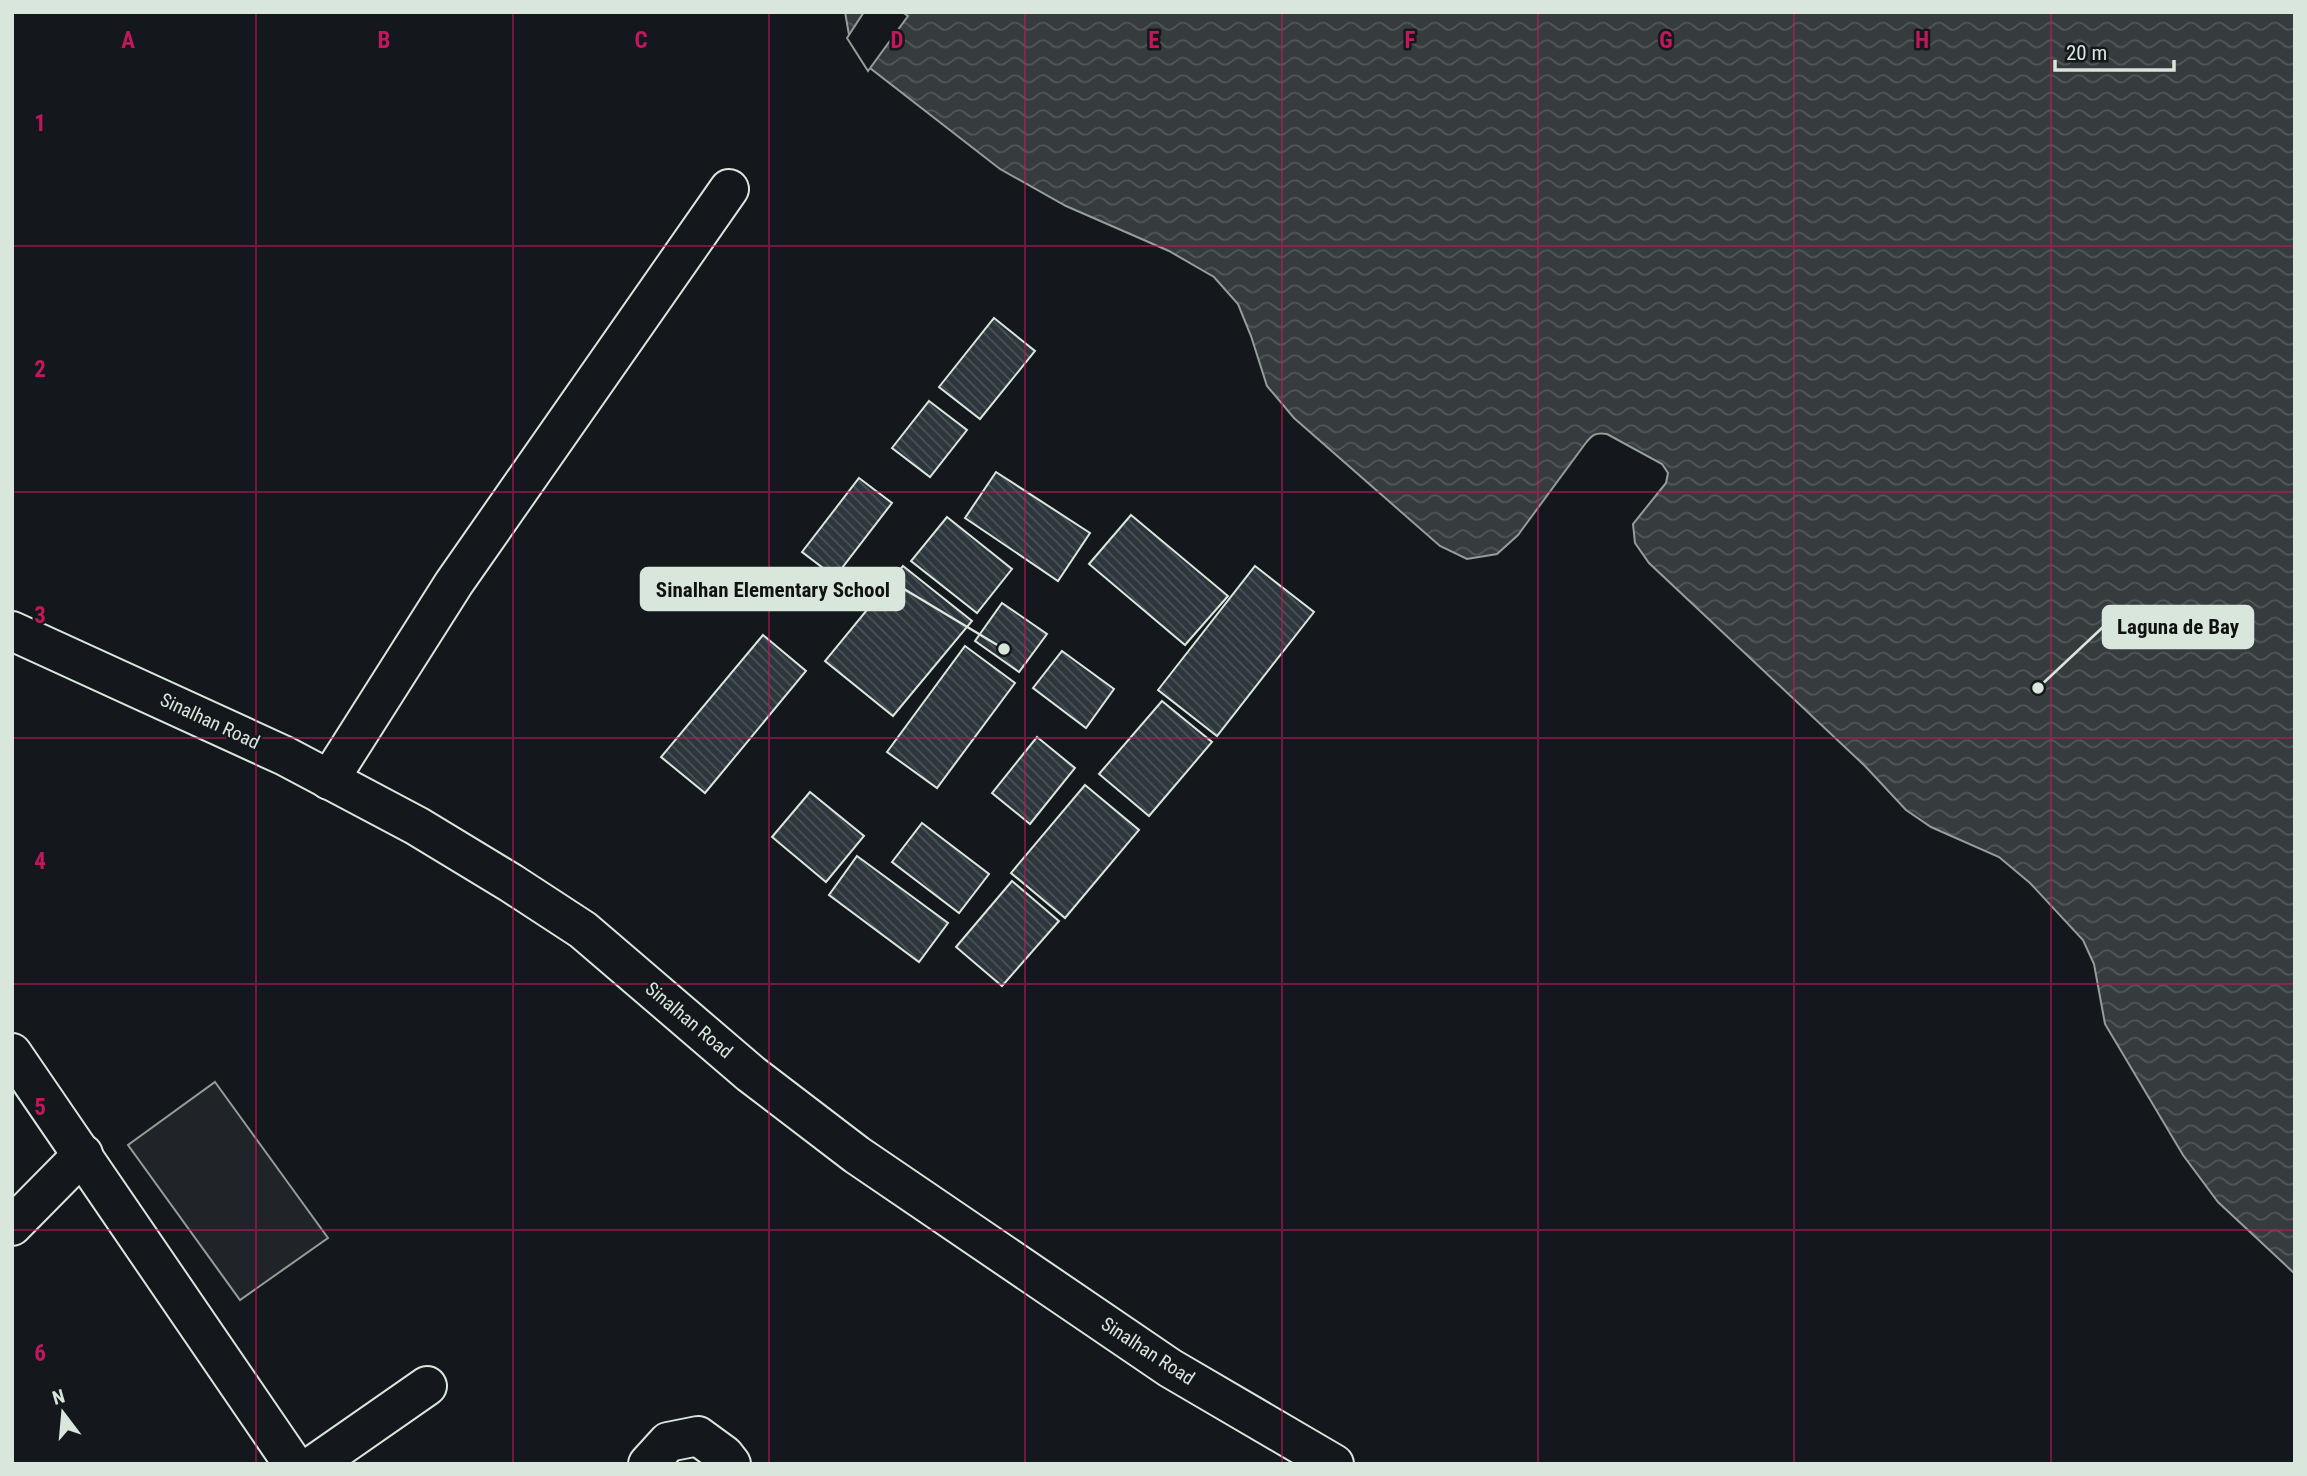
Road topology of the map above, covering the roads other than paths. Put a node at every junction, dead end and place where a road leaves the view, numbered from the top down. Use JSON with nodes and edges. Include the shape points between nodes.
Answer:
{"nodes":[{"id":1,"x":729,"y":189,"type":"dead end"},
{"id":2,"x":12,"y":631,"type":"edge"},
{"id":3,"x":328,"y":780,"type":"junction"},
{"id":4,"x":12,"y":1053,"type":"edge"},
{"id":5,"x":83,"y":1154,"type":"junction"},
{"id":6,"x":12,"y":1226,"type":"edge"},
{"id":7,"x":427,"y":1387,"type":"dead end"},
{"id":8,"x":293,"y":1464,"type":"edge"},
{"id":9,"x":315,"y":1464,"type":"edge"},
{"id":10,"x":648,"y":1464,"type":"edge"},
{"id":11,"x":731,"y":1464,"type":"edge"},
{"id":12,"x":1334,"y":1464,"type":"edge"}],
"edges":[{"from":1,"to":3,"type":"street","via":[[454,583]]},
{"from":2,"to":3,"type":"street","name":"Sinalhan Road"},
{"from":3,"to":12,"type":"street","name":"Sinalhan Road","via":[[417,826],[583,930],[751,1074],[857,1155],[1170,1368]]},
{"from":4,"to":5,"type":"street"},
{"from":5,"to":6,"type":"street"},
{"from":5,"to":8,"type":"street"},
{"from":7,"to":9,"type":"street"},
{"from":10,"to":11,"type":"street","via":[[668,1442],[698,1436]]}]}
